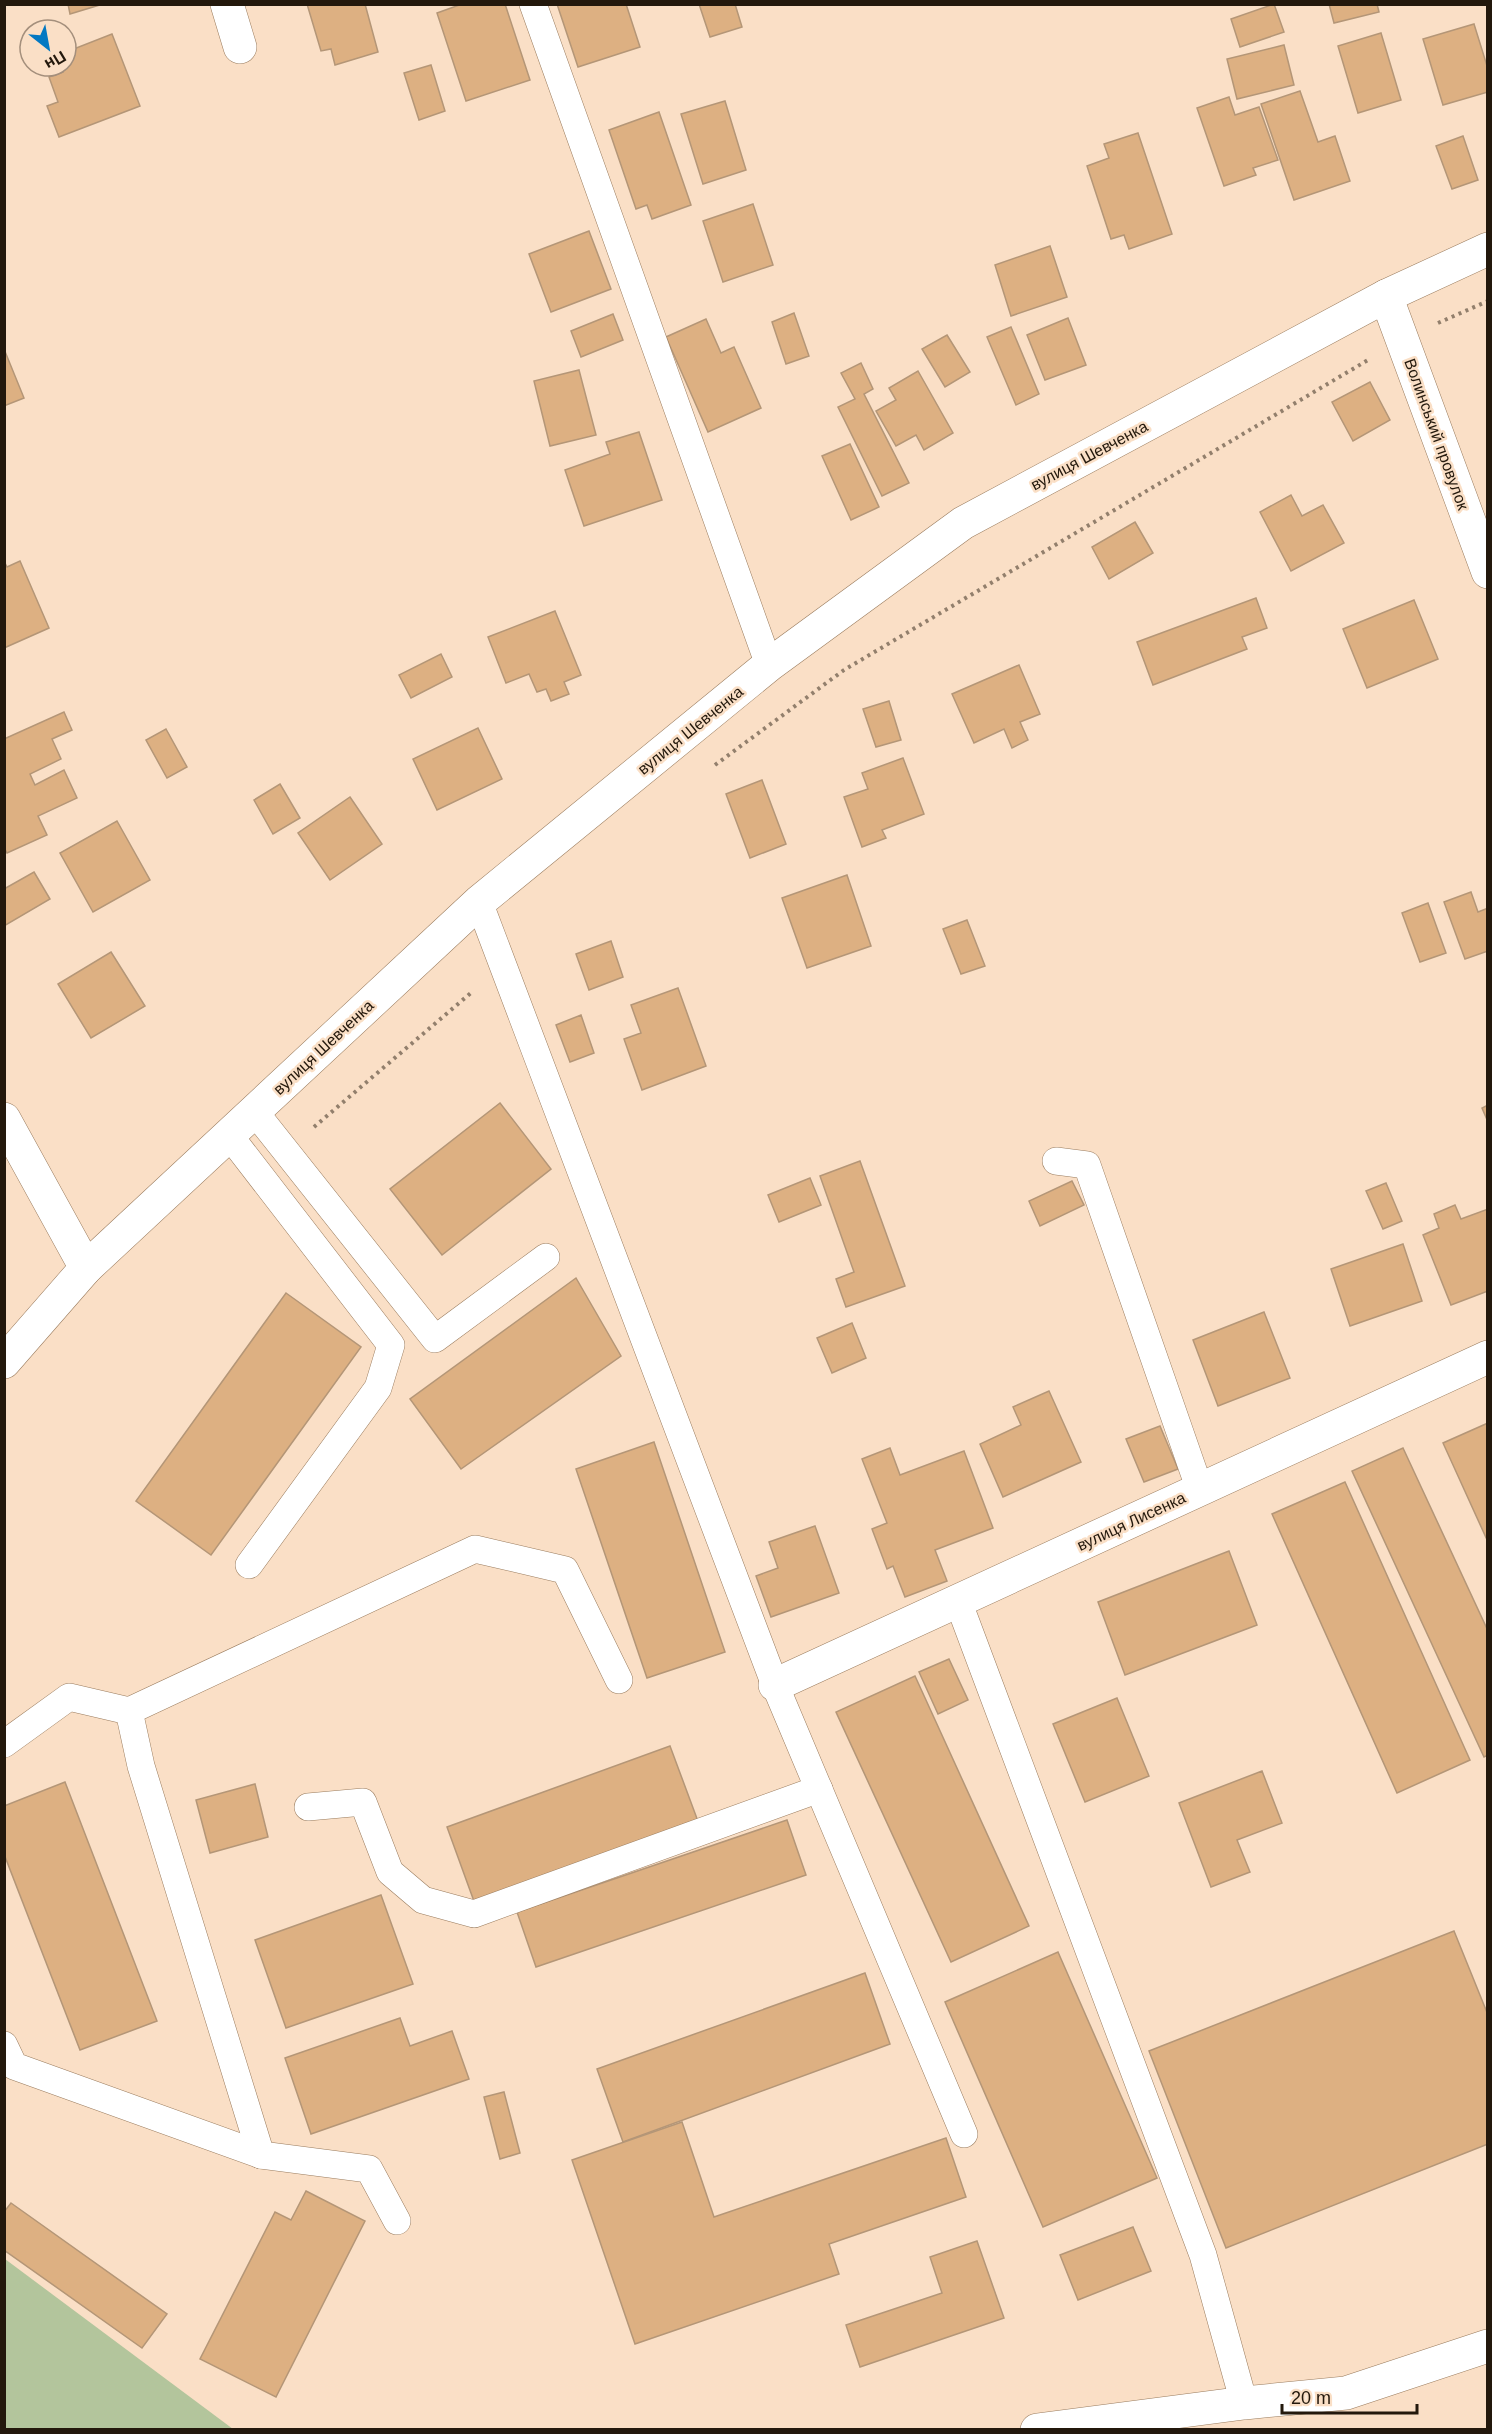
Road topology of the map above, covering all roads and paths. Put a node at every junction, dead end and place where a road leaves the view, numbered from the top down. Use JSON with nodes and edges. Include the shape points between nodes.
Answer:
{"nodes":[{"id":1,"x":227,"y":4,"type":"edge"},
{"id":2,"x":533,"y":4,"type":"edge"},
{"id":3,"x":240,"y":47,"type":"dead end"},
{"id":4,"x":1488,"y":249,"type":"edge"},
{"id":5,"x":1386,"y":296,"type":"junction"},
{"id":6,"x":1488,"y":301,"type":"edge"},
{"id":7,"x":1402,"y":340,"type":"junction"},
{"id":8,"x":1488,"y":572,"type":"edge"},
{"id":9,"x":769,"y":665,"type":"junction"},
{"id":10,"x":713,"y":767,"type":"dead end"},
{"id":11,"x":479,"y":902,"type":"junction"},
{"id":12,"x":503,"y":966,"type":"junction"},
{"id":13,"x":254,"y":1111,"type":"junction"},
{"id":14,"x":4,"y":1119,"type":"edge"},
{"id":15,"x":229,"y":1134,"type":"junction"},
{"id":16,"x":286,"y":1151,"type":"junction"},
{"id":17,"x":1056,"y":1161,"type":"dead end"},
{"id":18,"x":546,"y":1257,"type":"dead end"},
{"id":19,"x":86,"y":1268,"type":"junction"},
{"id":20,"x":1488,"y":1357,"type":"edge"},
{"id":21,"x":4,"y":1362,"type":"edge"},
{"id":22,"x":1200,"y":1490,"type":"junction"},
{"id":23,"x":249,"y":1565,"type":"dead end"},
{"id":24,"x":958,"y":1601,"type":"junction"},
{"id":25,"x":619,"y":1680,"type":"dead end"},
{"id":26,"x":775,"y":1685,"type":"junction"},
{"id":27,"x":129,"y":1711,"type":"junction"},
{"id":28,"x":4,"y":1744,"type":"edge"},
{"id":29,"x":819,"y":1789,"type":"junction"},
{"id":30,"x":308,"y":1807,"type":"dead end"},
{"id":31,"x":4,"y":2045,"type":"edge"},
{"id":32,"x":964,"y":2134,"type":"dead end"},
{"id":33,"x":261,"y":2155,"type":"junction"},
{"id":34,"x":397,"y":2221,"type":"dead end"},
{"id":35,"x":1488,"y":2346,"type":"edge"},
{"id":36,"x":1244,"y":2403,"type":"junction"},
{"id":37,"x":1148,"y":2423,"type":"edge"},
{"id":38,"x":1037,"y":2430,"type":"edge"}],
"edges":[{"from":1,"to":3,"type":"street"},
{"from":2,"to":9,"type":"lane"},
{"from":4,"to":5,"type":"street","name":"вулиця Шевченка"},
{"from":5,"to":7,"type":"street","name":"Волинський провулок"},
{"from":5,"to":9,"type":"street","name":"вулиця Шевченка","via":[[963,523]]},
{"from":6,"to":7,"type":"path"},
{"from":7,"to":8,"type":"street","name":"Волинський провулок"},
{"from":7,"to":10,"type":"path","via":[[844,670]]},
{"from":9,"to":11,"type":"street","name":"вулиця Шевченка"},
{"from":11,"to":12,"type":"lane"},
{"from":11,"to":13,"type":"street","name":"вулиця Шевченка"},
{"from":12,"to":16,"type":"path"},
{"from":12,"to":26,"type":"lane"},
{"from":13,"to":15,"type":"street","name":"вулиця Шевченка"},
{"from":13,"to":16,"type":"lane"},
{"from":14,"to":19,"type":"street"},
{"from":15,"to":19,"type":"street","name":"вулиця Шевченка"},
{"from":15,"to":23,"type":"lane","via":[[391,1345],[378,1388]]},
{"from":16,"to":18,"type":"lane","via":[[435,1340]]},
{"from":17,"to":22,"type":"lane","via":[[1087,1165]]},
{"from":19,"to":21,"type":"street","name":"вулиця Шевченка"},
{"from":20,"to":22,"type":"street","name":"вулиця Лисенка"},
{"from":22,"to":24,"type":"street","name":"вулиця Лисенка"},
{"from":24,"to":26,"type":"street","name":"вулиця Лисенка"},
{"from":24,"to":36,"type":"lane","via":[[1203,2255]]},
{"from":25,"to":27,"type":"lane","via":[[565,1570],[475,1549]]},
{"from":26,"to":29,"type":"lane"},
{"from":27,"to":28,"type":"lane","via":[[69,1697]]},
{"from":27,"to":33,"type":"lane","via":[[141,1766]]},
{"from":29,"to":30,"type":"lane","via":[[474,1914],[423,1900],[390,1872],[363,1802]]},
{"from":29,"to":32,"type":"lane"},
{"from":31,"to":33,"type":"lane","via":[[14,2066]]},
{"from":33,"to":34,"type":"lane","via":[[369,2169]]},
{"from":35,"to":36,"type":"street","via":[[1346,2393]]},
{"from":36,"to":37,"type":"street"},
{"from":37,"to":38,"type":"street"}]}
